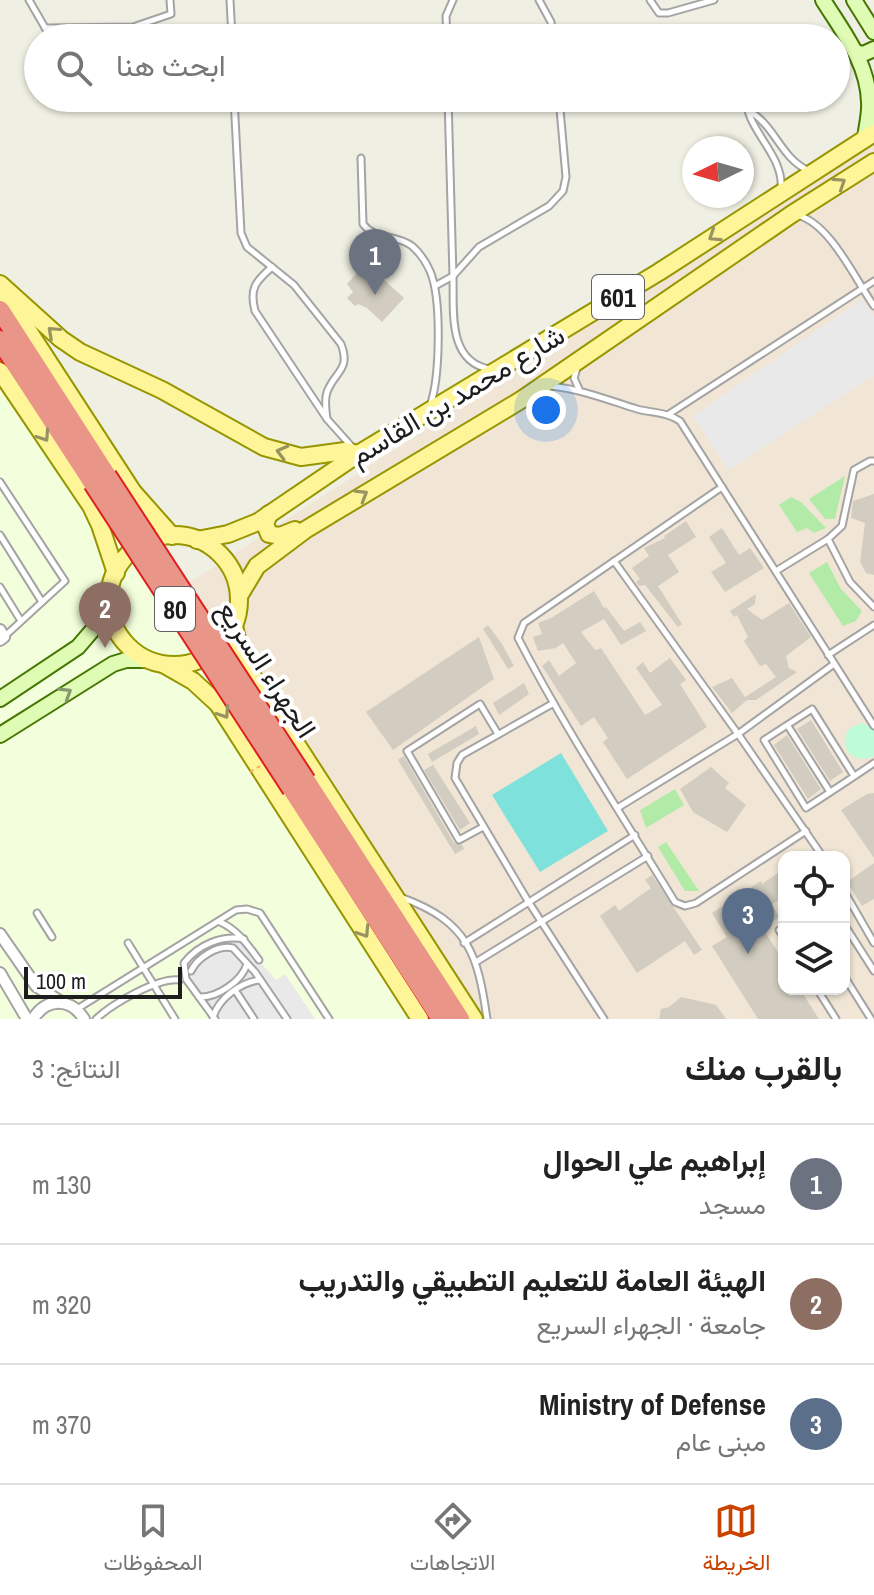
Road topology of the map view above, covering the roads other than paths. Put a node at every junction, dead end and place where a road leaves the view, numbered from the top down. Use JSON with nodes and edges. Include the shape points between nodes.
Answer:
{"nodes":[{"id":1,"x":29,"y":0,"type":"edge"},
{"id":2,"x":170,"y":0,"type":"edge"},
{"id":3,"x":230,"y":0,"type":"edge"},
{"id":4,"x":453,"y":0,"type":"edge"},
{"id":5,"x":539,"y":0,"type":"edge"},
{"id":6,"x":650,"y":0,"type":"edge"},
{"id":7,"x":687,"y":0,"type":"edge"},
{"id":8,"x":714,"y":0,"type":"edge"},
{"id":9,"x":823,"y":0,"type":"edge"},
{"id":10,"x":854,"y":0,"type":"edge"},
{"id":11,"x":691,"y":7,"type":"junction"},
{"id":12,"x":43,"y":24,"type":"edge"},
{"id":13,"x":142,"y":24,"type":"edge"},
{"id":14,"x":231,"y":24,"type":"edge"},
{"id":15,"x":446,"y":24,"type":"edge"},
{"id":16,"x":551,"y":24,"type":"edge"},
{"id":17,"x":838,"y":24,"type":"edge"},
{"id":18,"x":874,"y":32,"type":"edge"},
{"id":19,"x":850,"y":44,"type":"edge"},
{"id":20,"x":874,"y":49,"type":"edge"},
{"id":21,"x":855,"y":52,"type":"junction"},
{"id":22,"x":235,"y":112,"type":"edge"},
{"id":23,"x":448,"y":112,"type":"edge"},
{"id":24,"x":560,"y":112,"type":"edge"},
{"id":25,"x":750,"y":112,"type":"joint"},
{"id":26,"x":869,"y":136,"type":"edge"},
{"id":27,"x":361,"y":158,"type":"dead end"},
{"id":28,"x":874,"y":162,"type":"edge"},
{"id":29,"x":813,"y":172,"type":"junction"},
{"id":30,"x":781,"y":193,"type":"junction"},
{"id":31,"x":792,"y":214,"type":"junction"},
{"id":32,"x":272,"y":267,"type":"junction"},
{"id":33,"x":453,"y":276,"type":"junction"},
{"id":34,"x":874,"y":281,"type":"edge"},
{"id":35,"x":0,"y":286,"type":"edge"},
{"id":36,"x":435,"y":286,"type":"junction"},
{"id":37,"x":862,"y":289,"type":"junction"},
{"id":38,"x":874,"y":306,"type":"edge"},
{"id":39,"x":0,"y":310,"type":"edge"},
{"id":40,"x":0,"y":340,"type":"edge"},
{"id":41,"x":593,"y":350,"type":"junction"},
{"id":42,"x":495,"y":370,"type":"junction"},
{"id":43,"x":0,"y":371,"type":"edge"},
{"id":44,"x":580,"y":389,"type":"junction"},
{"id":45,"x":531,"y":394,"type":"junction"},
{"id":46,"x":427,"y":414,"type":"junction"},
{"id":47,"x":668,"y":414,"type":"junction"},
{"id":48,"x":327,"y":419,"type":"junction"},
{"id":49,"x":358,"y":454,"type":"junction"},
{"id":50,"x":874,"y":461,"type":"edge"},
{"id":51,"x":0,"y":482,"type":"edge"},
{"id":52,"x":722,"y":487,"type":"junction"},
{"id":53,"x":269,"y":514,"type":"junction"},
{"id":54,"x":305,"y":530,"type":"junction"},
{"id":55,"x":0,"y":535,"type":"edge"},
{"id":56,"x":172,"y":536,"type":"junction"},
{"id":57,"x":828,"y":539,"type":"junction"},
{"id":58,"x":197,"y":540,"type":"junction"},
{"id":59,"x":614,"y":561,"type":"junction"},
{"id":60,"x":776,"y":571,"type":"junction"},
{"id":61,"x":116,"y":573,"type":"junction"},
{"id":62,"x":0,"y":587,"type":"edge"},
{"id":63,"x":110,"y":596,"type":"junction"},
{"id":64,"x":239,"y":596,"type":"junction"},
{"id":65,"x":42,"y":602,"type":"junction"},
{"id":66,"x":874,"y":607,"type":"edge"},
{"id":67,"x":21,"y":621,"type":"junction"},
{"id":68,"x":874,"y":625,"type":"edge"},
{"id":69,"x":234,"y":626,"type":"junction"},
{"id":70,"x":1,"y":636,"type":"edge"},
{"id":71,"x":828,"y":655,"type":"junction"},
{"id":72,"x":156,"y":662,"type":"junction"},
{"id":73,"x":834,"y":664,"type":"junction"},
{"id":74,"x":0,"y":699,"type":"edge"},
{"id":75,"x":552,"y":704,"type":"junction"},
{"id":76,"x":787,"y":725,"type":"junction"},
{"id":77,"x":874,"y":726,"type":"edge"},
{"id":78,"x":498,"y":734,"type":"junction"},
{"id":79,"x":738,"y":734,"type":"junction"},
{"id":80,"x":0,"y":735,"type":"edge"},
{"id":81,"x":874,"y":763,"type":"edge"},
{"id":82,"x":854,"y":776,"type":"junction"},
{"id":83,"x":830,"y":792,"type":"junction"},
{"id":84,"x":619,"y":807,"type":"junction"},
{"id":85,"x":483,"y":827,"type":"junction"},
{"id":86,"x":806,"y":831,"type":"junction"},
{"id":87,"x":635,"y":835,"type":"junction"},
{"id":88,"x":819,"y":851,"type":"edge"},
{"id":89,"x":648,"y":856,"type":"junction"},
{"id":90,"x":394,"y":894,"type":"junction"},
{"id":91,"x":528,"y":901,"type":"junction"},
{"id":92,"x":850,"y":901,"type":"edge"},
{"id":93,"x":37,"y":913,"type":"dead end"},
{"id":94,"x":219,"y":921,"type":"junction"},
{"id":95,"x":542,"y":923,"type":"junction"},
{"id":96,"x":850,"y":933,"type":"edge"},
{"id":97,"x":0,"y":934,"type":"edge"},
{"id":98,"x":52,"y":937,"type":"dead end"},
{"id":99,"x":244,"y":939,"type":"junction"},
{"id":100,"x":128,"y":943,"type":"dead end"},
{"id":101,"x":464,"y":943,"type":"junction"},
{"id":102,"x":874,"y":943,"type":"edge"},
{"id":103,"x":5,"y":949,"type":"edge"},
{"id":104,"x":259,"y":960,"type":"dead end"},
{"id":105,"x":476,"y":962,"type":"junction"},
{"id":106,"x":247,"y":963,"type":"junction"},
{"id":107,"x":143,"y":970,"type":"junction"},
{"id":108,"x":191,"y":971,"type":"dead end"},
{"id":109,"x":874,"y":971,"type":"edge"},
{"id":110,"x":0,"y":973,"type":"edge"},
{"id":111,"x":180,"y":980,"type":"dead end"},
{"id":112,"x":260,"y":980,"type":"junction"},
{"id":113,"x":153,"y":985,"type":"junction"},
{"id":114,"x":850,"y":986,"type":"edge"},
{"id":115,"x":235,"y":990,"type":"junction"},
{"id":116,"x":821,"y":995,"type":"edge"},
{"id":117,"x":198,"y":997,"type":"junction"},
{"id":118,"x":61,"y":1002,"type":"junction"},
{"id":119,"x":77,"y":1009,"type":"junction"},
{"id":120,"x":214,"y":1018,"type":"edge"},
{"id":121,"x":27,"y":1019,"type":"edge"},
{"id":122,"x":33,"y":1019,"type":"edge"},
{"id":123,"x":84,"y":1019,"type":"edge"},
{"id":124,"x":96,"y":1019,"type":"edge"},
{"id":125,"x":175,"y":1019,"type":"edge"},
{"id":126,"x":254,"y":1019,"type":"edge"},
{"id":127,"x":287,"y":1019,"type":"edge"},
{"id":128,"x":329,"y":1019,"type":"edge"},
{"id":129,"x":420,"y":1019,"type":"edge"},
{"id":130,"x":441,"y":1019,"type":"edge"},
{"id":131,"x":460,"y":1019,"type":"edge"},
{"id":132,"x":474,"y":1019,"type":"edge"},
{"id":133,"x":487,"y":1019,"type":"edge"},
{"id":134,"x":604,"y":1019,"type":"edge"},
{"id":135,"x":836,"y":1019,"type":"edge"},
{"id":136,"x":871,"y":1019,"type":"edge"}],
"edges":[{"from":1,"to":12,"type":"lane"},
{"from":2,"to":13,"type":"lane","via":[[171,14]]},
{"from":3,"to":14,"type":"lane"},
{"from":4,"to":15,"type":"lane"},
{"from":5,"to":16,"type":"lane"},
{"from":6,"to":11,"type":"lane","via":[[659,13]]},
{"from":7,"to":11,"type":"lane"},
{"from":8,"to":11,"type":"lane"},
{"from":9,"to":17,"type":"street"},
{"from":10,"to":18,"type":"street"},
{"from":19,"to":21,"type":"street"},
{"from":20,"to":21,"type":"street"},
{"from":21,"to":26,"type":"street","via":[[866,78]]},
{"from":22,"to":32,"type":"lane","via":[[241,233],[247,247]]},
{"from":23,"to":33,"type":"lane"},
{"from":24,"to":33,"type":"lane","via":[[563,191],[549,206],[479,247]]},
{"from":25,"to":29,"type":"lane","via":[[764,122],[790,158]]},
{"from":25,"to":30,"type":"lane","via":[[779,166]]},
{"from":26,"to":29,"type":"main road","name":"شارع محمد بن القاسم","number":"601"},
{"from":27,"to":36,"type":"lane","via":[[363,224],[372,234],[410,245],[422,256]]},
{"from":31,"to":28,"type":"main road","name":"شارع محمد بن القاسم","number":"601","one_way":true},
{"from":29,"to":30,"type":"main road","name":"شارع محمد بن القاسم","number":"601"},
{"from":30,"to":42,"type":"main road","name":"شارع محمد بن القاسم","number":"601","one_way":true},
{"from":31,"to":37,"type":"lane","via":[[821,228]]},
{"from":31,"to":41,"type":"main road","name":"شارع محمد بن القاسم","number":"601"},
{"from":32,"to":48,"type":"lane","via":[[253,284],[255,311]]},
{"from":32,"to":48,"type":"lane","via":[[294,285],[346,356],[328,389]]},
{"from":33,"to":36,"type":"lane"},
{"from":33,"to":42,"type":"lane","via":[[461,353],[474,364]]},
{"from":34,"to":37,"type":"lane"},
{"from":49,"to":35,"type":"main road","one_way":true,"via":[[301,457],[264,447],[80,352]]},
{"from":35,"to":56,"type":"main road","via":[[133,492]]},
{"from":36,"to":46,"type":"lane","via":[[438,371]]},
{"from":37,"to":38,"type":"lane"},
{"from":37,"to":47,"type":"lane"},
{"from":39,"to":131,"type":"highway","name":"الجهراء السريع","number":"80","bridge":true},
{"from":40,"to":130,"type":"highway","name":"الجهراء السريع","number":"80","bridge":true},
{"from":41,"to":44,"type":"lane","via":[[575,370]]},
{"from":41,"to":45,"type":"main road","name":"شارع محمد بن القاسم","number":"601"},
{"from":42,"to":46,"type":"main road","name":"شارع محمد بن القاسم","number":"601"},
{"from":43,"to":61,"type":"main road","one_way":true,"via":[[91,506]]},
{"from":44,"to":45,"type":"lane","via":[[550,386]]},
{"from":44,"to":47,"type":"lane"},
{"from":54,"to":45,"type":"main road","name":"شارع محمد بن القاسم","number":"601","one_way":true},
{"from":46,"to":49,"type":"main road","name":"شارع محمد بن القاسم","number":"601"},
{"from":47,"to":52,"type":"lane","via":[[686,428]]},
{"from":48,"to":49,"type":"lane"},
{"from":49,"to":53,"type":"main road","name":"شارع محمد بن القاسم","number":"601"},
{"from":50,"to":57,"type":"lane","via":[[854,470],[842,526]]},
{"from":51,"to":65,"type":"lane","via":[[65,581]]},
{"from":52,"to":59,"type":"lane"},
{"from":52,"to":60,"type":"lane"},
{"from":53,"to":54,"type":"main road","via":[[265,528],[273,536]]},
{"from":53,"to":58,"type":"main road","name":"شارع محمد بن القاسم","number":"601","via":[[245,529]]},
{"from":54,"to":64,"type":"main road","name":"شارع محمد بن القاسم","number":"601","via":[[257,566]]},
{"from":55,"to":65,"type":"lane"},
{"from":56,"to":58,"type":"main road","number":"601"},
{"from":56,"to":61,"type":"main road","number":"601","via":[[139,546]]},
{"from":57,"to":60,"type":"lane"},
{"from":57,"to":66,"type":"lane","via":[[850,582]]},
{"from":58,"to":64,"type":"main road","number":"601","via":[[226,562]]},
{"from":59,"to":75,"type":"lane","via":[[519,631]]},
{"from":59,"to":79,"type":"lane"},
{"from":60,"to":71,"type":"lane"},
{"from":61,"to":63,"type":"main road","number":"601"},
{"from":62,"to":67,"type":"lane"},
{"from":63,"to":72,"type":"main road","number":"601","via":[[112,618],[122,638]]},
{"from":63,"to":74,"type":"street","via":[[96,626],[78,647]]},
{"from":64,"to":69,"type":"main road","number":"601"},
{"from":65,"to":67,"type":"lane"},
{"from":67,"to":70,"type":"lane"},
{"from":68,"to":71,"type":"lane"},
{"from":69,"to":72,"type":"main road","via":[[211,654],[189,664]]},
{"from":69,"to":90,"type":"main road","name":"الجهراء السريع","via":[[242,660]]},
{"from":71,"to":73,"type":"lane"},
{"from":80,"to":72,"type":"street","one_way":true,"via":[[113,664]]},
{"from":72,"to":129,"type":"main road","one_way":true,"via":[[193,681],[218,704]]},
{"from":73,"to":77,"type":"lane"},
{"from":73,"to":79,"type":"lane"},
{"from":75,"to":78,"type":"lane"},
{"from":75,"to":84,"type":"lane"},
{"from":76,"to":82,"type":"lane","via":[[812,709]]},
{"from":76,"to":83,"type":"lane"},
{"from":76,"to":83,"type":"lane","via":[[764,740],[806,808]]},
{"from":78,"to":85,"type":"lane","via":[[457,763],[455,778]]},
{"from":78,"to":85,"type":"lane","via":[[480,704],[407,751],[459,840]]},
{"from":79,"to":84,"type":"lane"},
{"from":79,"to":86,"type":"lane"},
{"from":81,"to":82,"type":"lane"},
{"from":82,"to":83,"type":"lane"},
{"from":84,"to":87,"type":"lane"},
{"from":85,"to":91,"type":"lane"},
{"from":86,"to":88,"type":"lane"},
{"from":86,"to":89,"type":"lane","via":[[685,906],[675,902]]},
{"from":87,"to":89,"type":"lane"},
{"from":87,"to":91,"type":"lane"},
{"from":89,"to":95,"type":"lane"},
{"from":90,"to":101,"type":"lane","via":[[437,912]]},
{"from":90,"to":132,"type":"main road","name":"الجهراء السريع"},
{"from":91,"to":95,"type":"lane"},
{"from":91,"to":101,"type":"lane"},
{"from":92,"to":102,"type":"lane"},
{"from":93,"to":98,"type":"lane"},
{"from":94,"to":99,"type":"lane"},
{"from":94,"to":107,"type":"lane"},
{"from":94,"to":128,"type":"lane","via":[[236,910],[260,913]]},
{"from":95,"to":105,"type":"lane"},
{"from":95,"to":134,"type":"lane"},
{"from":96,"to":109,"type":"lane"},
{"from":97,"to":103,"type":"street"},
{"from":99,"to":104,"type":"lane"},
{"from":99,"to":117,"type":"lane","via":[[215,940],[187,959],[184,974]]},
{"from":100,"to":107,"type":"lane"},
{"from":101,"to":105,"type":"lane"},
{"from":103,"to":118,"type":"street","via":[[36,986]]},
{"from":105,"to":133,"type":"lane"},
{"from":106,"to":108,"type":"lane","via":[[225,946],[195,963]]},
{"from":106,"to":112,"type":"lane"},
{"from":106,"to":117,"type":"lane","via":[[238,979],[215,995]]},
{"from":107,"to":113,"type":"lane"},
{"from":107,"to":119,"type":"lane"},
{"from":110,"to":121,"type":"street"},
{"from":111,"to":113,"type":"lane"},
{"from":112,"to":115,"type":"lane"},
{"from":112,"to":127,"type":"lane"},
{"from":113,"to":124,"type":"lane"},
{"from":113,"to":125,"type":"lane"},
{"from":114,"to":136,"type":"lane"},
{"from":115,"to":120,"type":"lane","via":[[220,1002]]},
{"from":115,"to":126,"type":"lane"},
{"from":116,"to":135,"type":"lane"},
{"from":117,"to":120,"type":"lane"},
{"from":118,"to":119,"type":"street"},
{"from":118,"to":122,"type":"street","via":[[44,1006]]},
{"from":119,"to":123,"type":"street"}]}
